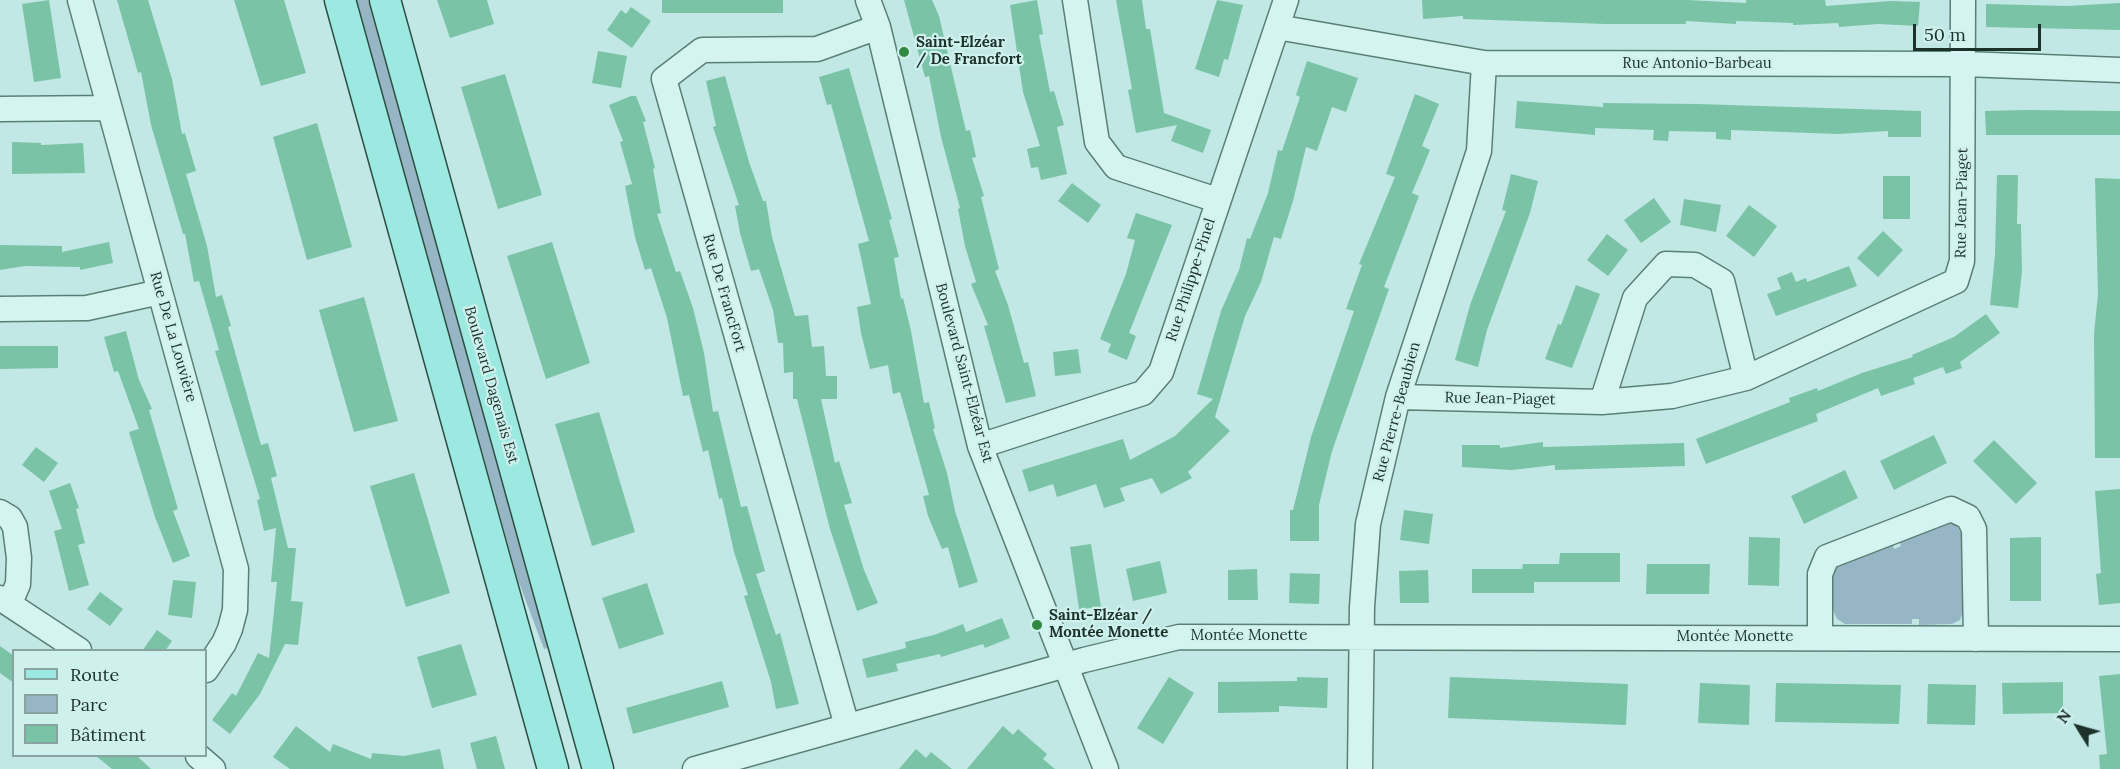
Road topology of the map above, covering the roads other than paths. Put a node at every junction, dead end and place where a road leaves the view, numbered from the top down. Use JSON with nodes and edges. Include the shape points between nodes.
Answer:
{"nodes":[{"id":1,"x":80,"y":0,"type":"edge"},
{"id":2,"x":340,"y":0,"type":"edge"},
{"id":3,"x":385,"y":0,"type":"edge"},
{"id":4,"x":868,"y":0,"type":"edge"},
{"id":5,"x":1075,"y":0,"type":"edge"},
{"id":6,"x":1286,"y":0,"type":"edge"},
{"id":7,"x":1963,"y":0,"type":"edge"},
{"id":8,"x":878,"y":27,"type":"junction"},
{"id":9,"x":1277,"y":27,"type":"junction"},
{"id":10,"x":1484,"y":63,"type":"junction"},
{"id":11,"x":1965,"y":64,"type":"junction"},
{"id":12,"x":2120,"y":70,"type":"edge"},
{"id":13,"x":109,"y":108,"type":"junction"},
{"id":14,"x":0,"y":109,"type":"edge"},
{"id":15,"x":1217,"y":200,"type":"junction"},
{"id":16,"x":160,"y":292,"type":"junction"},
{"id":17,"x":0,"y":309,"type":"edge"},
{"id":18,"x":1746,"y":378,"type":"junction"},
{"id":19,"x":1398,"y":397,"type":"junction"},
{"id":20,"x":1602,"y":402,"type":"junction"},
{"id":21,"x":980,"y":446,"type":"junction"},
{"id":22,"x":0,"y":512,"type":"edge"},
{"id":23,"x":5,"y":601,"type":"edge"},
{"id":24,"x":1362,"y":636,"type":"junction"},
{"id":25,"x":1821,"y":638,"type":"junction"},
{"id":26,"x":1976,"y":639,"type":"junction"},
{"id":27,"x":2120,"y":639,"type":"edge"},
{"id":28,"x":76,"y":649,"type":"edge"},
{"id":29,"x":1066,"y":665,"type":"junction"},
{"id":30,"x":207,"y":668,"type":"edge"},
{"id":31,"x":847,"y":726,"type":"junction"},
{"id":32,"x":199,"y":757,"type":"edge"},
{"id":33,"x":213,"y":769,"type":"edge"},
{"id":34,"x":553,"y":769,"type":"edge"},
{"id":35,"x":598,"y":769,"type":"edge"},
{"id":36,"x":695,"y":769,"type":"edge"},
{"id":37,"x":1106,"y":769,"type":"edge"},
{"id":38,"x":1360,"y":769,"type":"edge"}],
"edges":[{"from":1,"to":13,"type":"street","name":"Rue De La Louvière"},
{"from":2,"to":34,"type":"main road"},
{"from":3,"to":35,"type":"main road","name":"Boulevard Dagenais Est"},
{"from":4,"to":8,"type":"street","name":"Boulevard Saint-Elzéar Est"},
{"from":5,"to":15,"type":"street","via":[[1098,142],[1116,167]]},
{"from":6,"to":9,"type":"street","name":"Rue Philippe-Pinel"},
{"from":7,"to":11,"type":"street","name":"Rue Jean-Piaget"},
{"from":8,"to":21,"type":"street","name":"Boulevard Saint-Elzéar Est"},
{"from":8,"to":31,"type":"street","name":"Rue De FrancFort","via":[[817,48],[702,50],[664,79]]},
{"from":9,"to":10,"type":"street","name":"Rue Antonio-Barbeau"},
{"from":9,"to":15,"type":"street","name":"Rue Philippe-Pinel"},
{"from":10,"to":11,"type":"street","name":"Rue Antonio-Barbeau"},
{"from":10,"to":19,"type":"street","name":"Rue Pierre-Beaubien","via":[[1479,151]]},
{"from":11,"to":12,"type":"street","name":"Rue Antonio-Barbeau"},
{"from":11,"to":18,"type":"street","name":"Rue Jean-Piaget","via":[[1962,261],[1956,281]]},
{"from":13,"to":14,"type":"street"},
{"from":13,"to":16,"type":"street","name":"Rue De La Louvière"},
{"from":15,"to":21,"type":"street","name":"Rue Philippe-Pinel","via":[[1161,372],[1143,393]]},
{"from":16,"to":17,"type":"street","via":[[87,308]]},
{"from":16,"to":30,"type":"street","name":"Rue De La Louvière","via":[[236,569],[235,610],[230,629]]},
{"from":18,"to":20,"type":"street","name":"Rue Jean-Piaget","via":[[1672,396]]},
{"from":18,"to":20,"type":"street","via":[[1722,281],[1695,265],[1666,264],[1635,298]]},
{"from":19,"to":20,"type":"street","name":"Rue Jean-Piaget"},
{"from":19,"to":24,"type":"street","name":"Rue Pierre-Beaubien","via":[[1368,524]]},
{"from":21,"to":29,"type":"street","name":"Boulevard Saint-Elzéar Est"},
{"from":22,"to":23,"type":"street","via":[[15,527],[19,558],[18,584]]},
{"from":23,"to":28,"type":"street"},
{"from":24,"to":25,"type":"street","name":"Montée Monette"},
{"from":24,"to":29,"type":"street","name":"Montée Monette","via":[[1179,637]]},
{"from":24,"to":38,"type":"street","name":"Rue Pierre-Beaubien"},
{"from":25,"to":26,"type":"street","name":"Montée Monette"},
{"from":25,"to":26,"type":"street","via":[[1820,574],[1827,557],[1951,509],[1968,516],[1974,529]]},
{"from":26,"to":27,"type":"street","name":"Montée Monette"},
{"from":29,"to":31,"type":"street","name":"Montée Monette"},
{"from":29,"to":37,"type":"street","name":"Boulevard Saint-Elzéar Est"},
{"from":31,"to":36,"type":"street","name":"Montée Monette"},
{"from":32,"to":33,"type":"street"}]}
